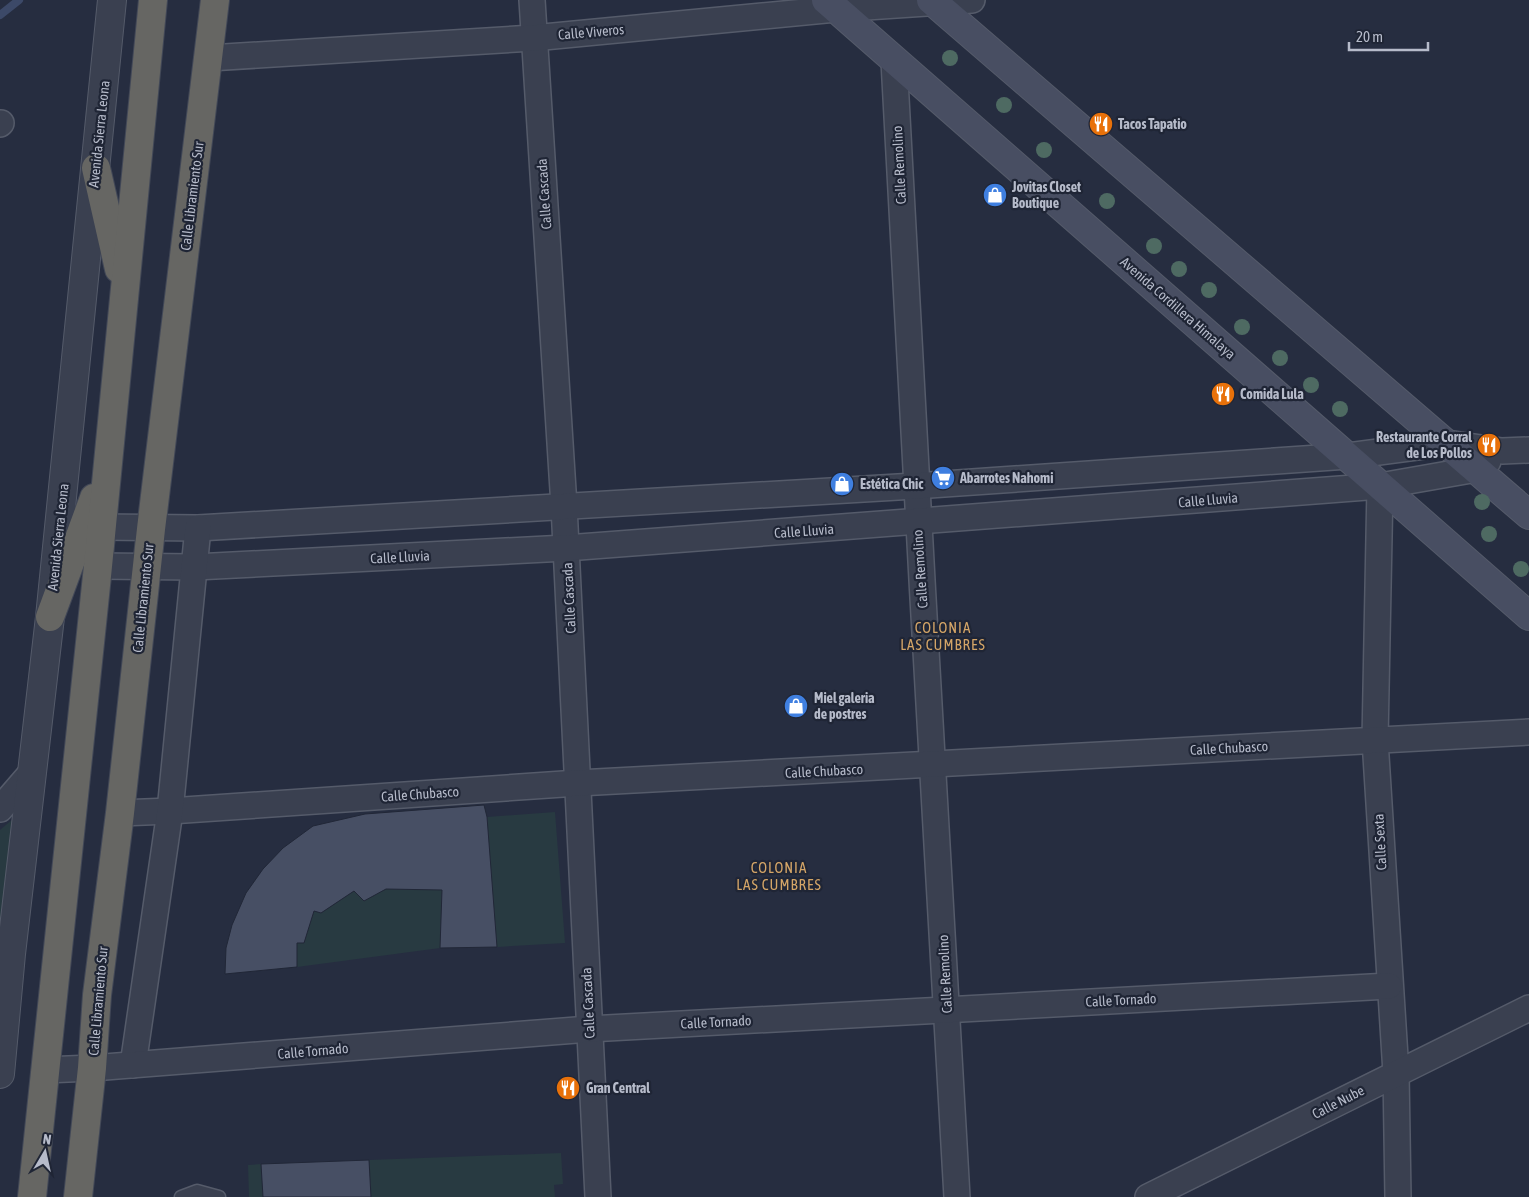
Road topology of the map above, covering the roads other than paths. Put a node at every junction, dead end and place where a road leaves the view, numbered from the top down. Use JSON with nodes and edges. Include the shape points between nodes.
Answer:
{"nodes":[{"id":1,"x":112,"y":0,"type":"edge"},
{"id":2,"x":153,"y":0,"type":"edge"},
{"id":3,"x":215,"y":0,"type":"edge"},
{"id":4,"x":532,"y":0,"type":"edge"},
{"id":5,"x":972,"y":0,"type":"edge"},
{"id":6,"x":932,"y":1,"type":"edge"},
{"id":7,"x":831,"y":4,"type":"edge"},
{"id":8,"x":534,"y":38,"type":"junction"},
{"id":9,"x":209,"y":58,"type":"junction"},
{"id":10,"x":894,"y":61,"type":"junction"},
{"id":11,"x":96,"y":168,"type":"junction"},
{"id":12,"x":124,"y":291,"type":"junction"},
{"id":13,"x":1447,"y":443,"type":"junction"},
{"id":14,"x":1529,"y":450,"type":"edge"},
{"id":15,"x":1502,"y":451,"type":"junction"},
{"id":16,"x":1348,"y":456,"type":"junction"},
{"id":17,"x":108,"y":461,"type":"junction"},
{"id":18,"x":1477,"y":469,"type":"junction"},
{"id":19,"x":915,"y":486,"type":"junction"},
{"id":20,"x":1380,"y":486,"type":"junction"},
{"id":21,"x":564,"y":506,"type":"junction"},
{"id":22,"x":1529,"y":515,"type":"edge"},
{"id":23,"x":917,"y":523,"type":"junction"},
{"id":24,"x":101,"y":528,"type":"junction"},
{"id":25,"x":198,"y":528,"type":"junction"},
{"id":26,"x":151,"y":529,"type":"junction"},
{"id":27,"x":566,"y":548,"type":"junction"},
{"id":28,"x":98,"y":566,"type":"junction"},
{"id":29,"x":195,"y":567,"type":"junction"},
{"id":30,"x":147,"y":568,"type":"junction"},
{"id":31,"x":1529,"y":616,"type":"edge"},
{"id":32,"x":50,"y":617,"type":"junction"},
{"id":33,"x":1529,"y":732,"type":"edge"},
{"id":34,"x":1375,"y":740,"type":"junction"},
{"id":35,"x":933,"y":765,"type":"junction"},
{"id":36,"x":32,"y":772,"type":"junction"},
{"id":37,"x":578,"y":783,"type":"junction"},
{"id":38,"x":0,"y":809,"type":"edge"},
{"id":39,"x":170,"y":811,"type":"junction"},
{"id":40,"x":120,"y":813,"type":"junction"},
{"id":41,"x":6,"y":946,"type":"edge"},
{"id":42,"x":1389,"y":986,"type":"junction"},
{"id":43,"x":1529,"y":1008,"type":"edge"},
{"id":44,"x":947,"y":1009,"type":"junction"},
{"id":45,"x":2,"y":1028,"type":"edge"},
{"id":46,"x":589,"y":1029,"type":"junction"},
{"id":47,"x":133,"y":1065,"type":"junction"},
{"id":48,"x":92,"y":1068,"type":"junction"},
{"id":49,"x":45,"y":1070,"type":"junction"},
{"id":50,"x":1396,"y":1073,"type":"junction"},
{"id":51,"x":0,"y":1074,"type":"edge"},
{"id":52,"x":32,"y":1197,"type":"edge"},
{"id":53,"x":78,"y":1197,"type":"edge"},
{"id":54,"x":181,"y":1197,"type":"edge"},
{"id":55,"x":220,"y":1197,"type":"edge"},
{"id":56,"x":598,"y":1197,"type":"edge"},
{"id":57,"x":957,"y":1197,"type":"edge"},
{"id":58,"x":1148,"y":1197,"type":"edge"},
{"id":59,"x":1398,"y":1197,"type":"edge"}],
"edges":[{"from":1,"to":11,"type":"street","name":"Avenida Sierra Leona"},
{"from":2,"to":12,"type":"highway"},
{"from":3,"to":9,"type":"highway","name":"Calle Libramiento Sur"},
{"from":4,"to":8,"type":"street","name":"Calle Cascada"},
{"from":5,"to":6,"type":"street","name":"Calle Viveros"},
{"from":6,"to":7,"type":"street","name":"Calle Viveros"},
{"from":6,"to":13,"type":"main road"},
{"from":7,"to":8,"type":"street","name":"Calle Viveros"},
{"from":7,"to":10,"type":"main road","name":"Avenida Cordillera Himalaya"},
{"from":8,"to":9,"type":"street","name":"Calle Viveros"},
{"from":8,"to":21,"type":"street","name":"Calle Cascada"},
{"from":9,"to":26,"type":"highway","name":"Calle Libramiento Sur"},
{"from":10,"to":16,"type":"main road","name":"Avenida Cordillera Himalaya"},
{"from":10,"to":19,"type":"street","name":"Calle Remolino"},
{"from":11,"to":12,"type":"highway"},
{"from":11,"to":32,"type":"street","name":"Avenida Sierra Leona"},
{"from":12,"to":17,"type":"highway"},
{"from":13,"to":15,"type":"street"},
{"from":13,"to":16,"type":"street"},
{"from":13,"to":18,"type":"main road"},
{"from":14,"to":15,"type":"street"},
{"from":15,"to":18,"type":"street","name":"Calle Lluvia"},
{"from":16,"to":19,"type":"street"},
{"from":16,"to":20,"type":"main road","name":"Avenida Cordillera Himalaya"},
{"from":17,"to":24,"type":"highway"},
{"from":17,"to":32,"type":"highway"},
{"from":18,"to":20,"type":"street","name":"Calle Lluvia"},
{"from":18,"to":22,"type":"main road"},
{"from":19,"to":21,"type":"street"},
{"from":19,"to":23,"type":"street","name":"Calle Remolino"},
{"from":20,"to":23,"type":"street","name":"Calle Lluvia"},
{"from":20,"to":31,"type":"main road","name":"Avenida Cordillera Himalaya"},
{"from":20,"to":34,"type":"street","name":"Calle Sexta"},
{"from":21,"to":25,"type":"street"},
{"from":21,"to":27,"type":"street","name":"Calle Cascada"},
{"from":23,"to":27,"type":"street","name":"Calle Lluvia"},
{"from":23,"to":35,"type":"street","name":"Calle Remolino"},
{"from":24,"to":26,"type":"street"},
{"from":24,"to":28,"type":"highway"},
{"from":25,"to":26,"type":"street"},
{"from":25,"to":29,"type":"street"},
{"from":26,"to":30,"type":"highway","name":"Calle Libramiento Sur"},
{"from":27,"to":29,"type":"street","name":"Calle Lluvia"},
{"from":27,"to":37,"type":"street","name":"Calle Cascada"},
{"from":28,"to":30,"type":"street","name":"Calle Lluvia"},
{"from":28,"to":49,"type":"highway"},
{"from":29,"to":30,"type":"street","name":"Calle Lluvia"},
{"from":29,"to":39,"type":"street"},
{"from":30,"to":40,"type":"highway","name":"Calle Libramiento Sur"},
{"from":32,"to":36,"type":"street","name":"Avenida Sierra Leona"},
{"from":33,"to":34,"type":"street","name":"Calle Chubasco"},
{"from":34,"to":35,"type":"street","name":"Calle Chubasco"},
{"from":34,"to":42,"type":"street","name":"Calle Sexta"},
{"from":35,"to":37,"type":"street","name":"Calle Chubasco"},
{"from":35,"to":44,"type":"street","name":"Calle Remolino"},
{"from":36,"to":38,"type":"street"},
{"from":36,"to":41,"type":"street","name":"Avenida Sierra Leona"},
{"from":37,"to":39,"type":"street","name":"Calle Chubasco"},
{"from":37,"to":46,"type":"street","name":"Calle Cascada"},
{"from":39,"to":40,"type":"street","name":"Calle Chubasco"},
{"from":39,"to":47,"type":"street"},
{"from":40,"to":48,"type":"highway","name":"Calle Libramiento Sur","via":[[97,996]]},
{"from":41,"to":45,"type":"street","name":"Avenida Sierra Leona"},
{"from":42,"to":44,"type":"street","name":"Calle Tornado"},
{"from":42,"to":50,"type":"street","name":"Calle Sexta"},
{"from":43,"to":50,"type":"street","name":"Calle Nube"},
{"from":44,"to":46,"type":"street","name":"Calle Tornado"},
{"from":44,"to":57,"type":"street","name":"Calle Remolino"},
{"from":45,"to":51,"type":"street","name":"Avenida Sierra Leona"},
{"from":46,"to":47,"type":"street","name":"Calle Tornado"},
{"from":46,"to":56,"type":"street","name":"Calle Cascada"},
{"from":47,"to":48,"type":"street","name":"Calle Tornado"},
{"from":48,"to":49,"type":"street","name":"Calle Tornado"},
{"from":48,"to":53,"type":"highway","name":"Calle Libramiento Sur"},
{"from":49,"to":52,"type":"highway"},
{"from":50,"to":58,"type":"street","name":"Calle Nube"},
{"from":50,"to":59,"type":"street","name":"Calle Sexta"},
{"from":54,"to":55,"type":"lane","via":[[197,1191]]}]}
